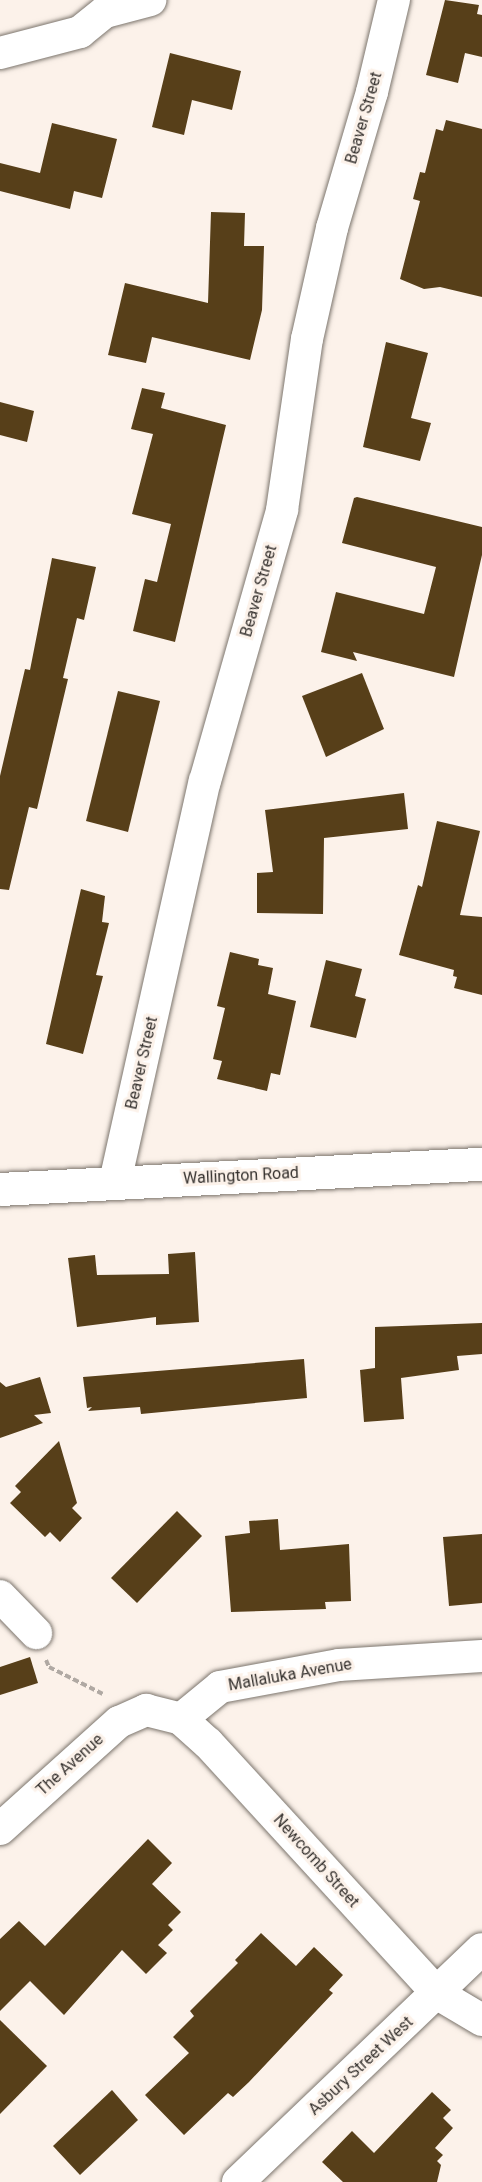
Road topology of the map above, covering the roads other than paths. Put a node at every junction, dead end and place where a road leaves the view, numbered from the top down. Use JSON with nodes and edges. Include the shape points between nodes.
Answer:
{"nodes":[{"id":1,"x":150,"y":0,"type":"edge"},
{"id":2,"x":394,"y":0,"type":"edge"},
{"id":3,"x":0,"y":53,"type":"edge"},
{"id":4,"x":482,"y":1164,"type":"edge"},
{"id":5,"x":115,"y":1182,"type":"junction"},
{"id":6,"x":0,"y":1189,"type":"edge"},
{"id":7,"x":0,"y":1596,"type":"edge"},
{"id":8,"x":36,"y":1633,"type":"road end"},
{"id":9,"x":482,"y":1656,"type":"edge"},
{"id":10,"x":146,"y":1710,"type":"joint"},
{"id":11,"x":181,"y":1719,"type":"junction"},
{"id":12,"x":0,"y":1829,"type":"edge"},
{"id":13,"x":482,"y":1949,"type":"edge"},
{"id":14,"x":438,"y":1994,"type":"junction"},
{"id":15,"x":482,"y":2020,"type":"edge"},
{"id":16,"x":238,"y":2182,"type":"edge"}],
"edges":[{"from":1,"to":3,"type":"street","via":[[105,12],[80,32]]},
{"from":2,"to":5,"type":"street","name":"Beaver Street","via":[[332,228],[307,339],[282,510],[205,781]]},
{"from":4,"to":5,"type":"street","name":"Wallington Road"},
{"from":5,"to":6,"type":"street","name":"Wallington Road"},
{"from":7,"to":8,"type":"street"},
{"from":9,"to":11,"type":"street","name":"Mallaluka Avenue","via":[[339,1665],[219,1688]]},
{"from":10,"to":11,"type":"street","name":"Newcomb Street"},
{"from":10,"to":12,"type":"street","name":"The Avenue","via":[[118,1722]]},
{"from":11,"to":14,"type":"street","name":"Newcomb Street","via":[[208,1743]]},
{"from":13,"to":14,"type":"street","name":"Asbury Street West"},
{"from":14,"to":15,"type":"street","name":"Newcomb Street"},
{"from":14,"to":16,"type":"street","name":"Asbury Street West"}]}
